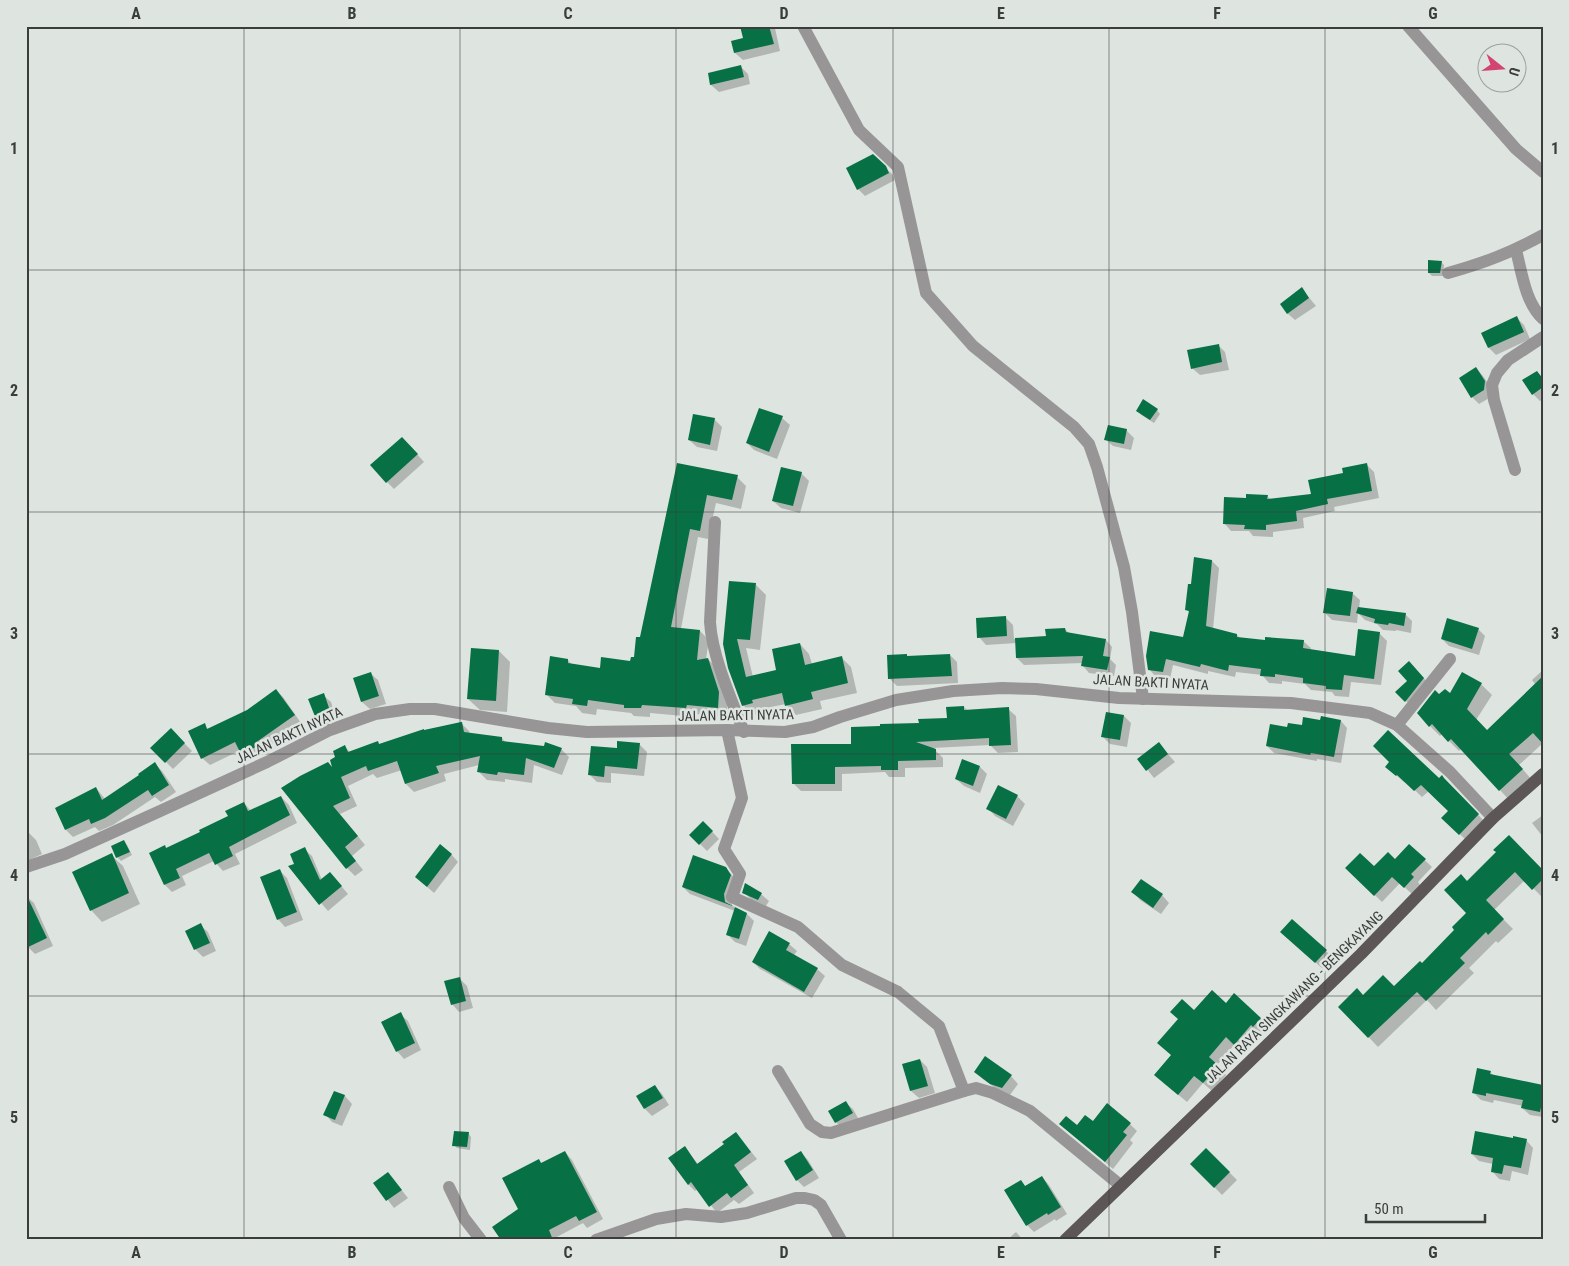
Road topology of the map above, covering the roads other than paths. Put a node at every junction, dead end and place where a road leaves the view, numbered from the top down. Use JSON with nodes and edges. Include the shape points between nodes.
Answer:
{"nodes":[{"id":1,"x":803,"y":26,"type":"edge"},
{"id":2,"x":1408,"y":26,"type":"edge"},
{"id":3,"x":1543,"y":172,"type":"edge"},
{"id":4,"x":1543,"y":235,"type":"edge"},
{"id":5,"x":1516,"y":250,"type":"junction"},
{"id":6,"x":1448,"y":273,"type":"dead end"},
{"id":7,"x":1543,"y":319,"type":"edge"},
{"id":8,"x":1543,"y":337,"type":"edge"},
{"id":9,"x":1515,"y":470,"type":"dead end"},
{"id":10,"x":715,"y":522,"type":"dead end"},
{"id":11,"x":1450,"y":659,"type":"dead end"},
{"id":12,"x":1143,"y":699,"type":"junction"},
{"id":13,"x":1397,"y":725,"type":"junction"},
{"id":14,"x":727,"y":730,"type":"junction"},
{"id":15,"x":744,"y":732,"type":"junction"},
{"id":16,"x":1543,"y":774,"type":"edge"},
{"id":17,"x":1493,"y":818,"type":"junction"},
{"id":18,"x":26,"y":867,"type":"edge"},
{"id":19,"x":778,"y":1071,"type":"dead end"},
{"id":20,"x":964,"y":1091,"type":"junction"},
{"id":21,"x":1120,"y":1185,"type":"junction"},
{"id":22,"x":449,"y":1187,"type":"dead end"},
{"id":23,"x":480,"y":1240,"type":"edge"},
{"id":24,"x":596,"y":1240,"type":"edge"},
{"id":25,"x":841,"y":1240,"type":"edge"},
{"id":26,"x":1065,"y":1240,"type":"edge"}],
"edges":[{"from":1,"to":12,"type":"street","via":[[859,130],[898,167],[926,293],[973,346],[1074,427],[1088,444],[1124,567]]},
{"from":2,"to":3,"type":"street","via":[[1516,149]]},
{"from":4,"to":5,"type":"street"},
{"from":5,"to":6,"type":"street"},
{"from":5,"to":7,"type":"street","via":[[1527,294]]},
{"from":8,"to":9,"type":"street","via":[[1508,360],[1492,385]]},
{"from":10,"to":15,"type":"street","via":[[711,634]]},
{"from":11,"to":13,"type":"street"},
{"from":12,"to":13,"type":"street","name":"JALAN BAKTI NYATA","via":[[1291,703],[1370,712]]},
{"from":12,"to":15,"type":"street","name":"JALAN BAKTI NYATA","via":[[1036,689],[953,691],[896,700],[813,727],[785,732]]},
{"from":13,"to":17,"type":"street","name":"JALAN BAKTI NYATA","via":[[1450,772]]},
{"from":14,"to":15,"type":"street","name":"JALAN BAKTI NYATA"},
{"from":14,"to":18,"type":"street","name":"JALAN BAKTI NYATA","via":[[587,732],[435,709],[375,714],[330,730],[65,854]]},
{"from":14,"to":20,"type":"street","via":[[742,798],[724,849],[740,874],[732,897],[798,927],[842,965],[898,992],[939,1026]]},
{"from":16,"to":17,"type":"main road","name":"JALAN RAYA SINGKAWANG - BENGKAYANG"},
{"from":17,"to":21,"type":"main road","name":"JALAN RAYA SINGKAWANG - BENGKAYANG","via":[[1361,954]]},
{"from":19,"to":20,"type":"street","via":[[810,1124],[831,1134]]},
{"from":20,"to":21,"type":"street","via":[[976,1088],[993,1093],[1030,1111]]},
{"from":21,"to":26,"type":"main road","name":"JALAN RAYA SINGKAWANG - BENGKAYANG"},
{"from":22,"to":23,"type":"street","via":[[464,1218]]},
{"from":24,"to":25,"type":"street","via":[[656,1219],[686,1214],[721,1217],[805,1198],[822,1206]]}]}
